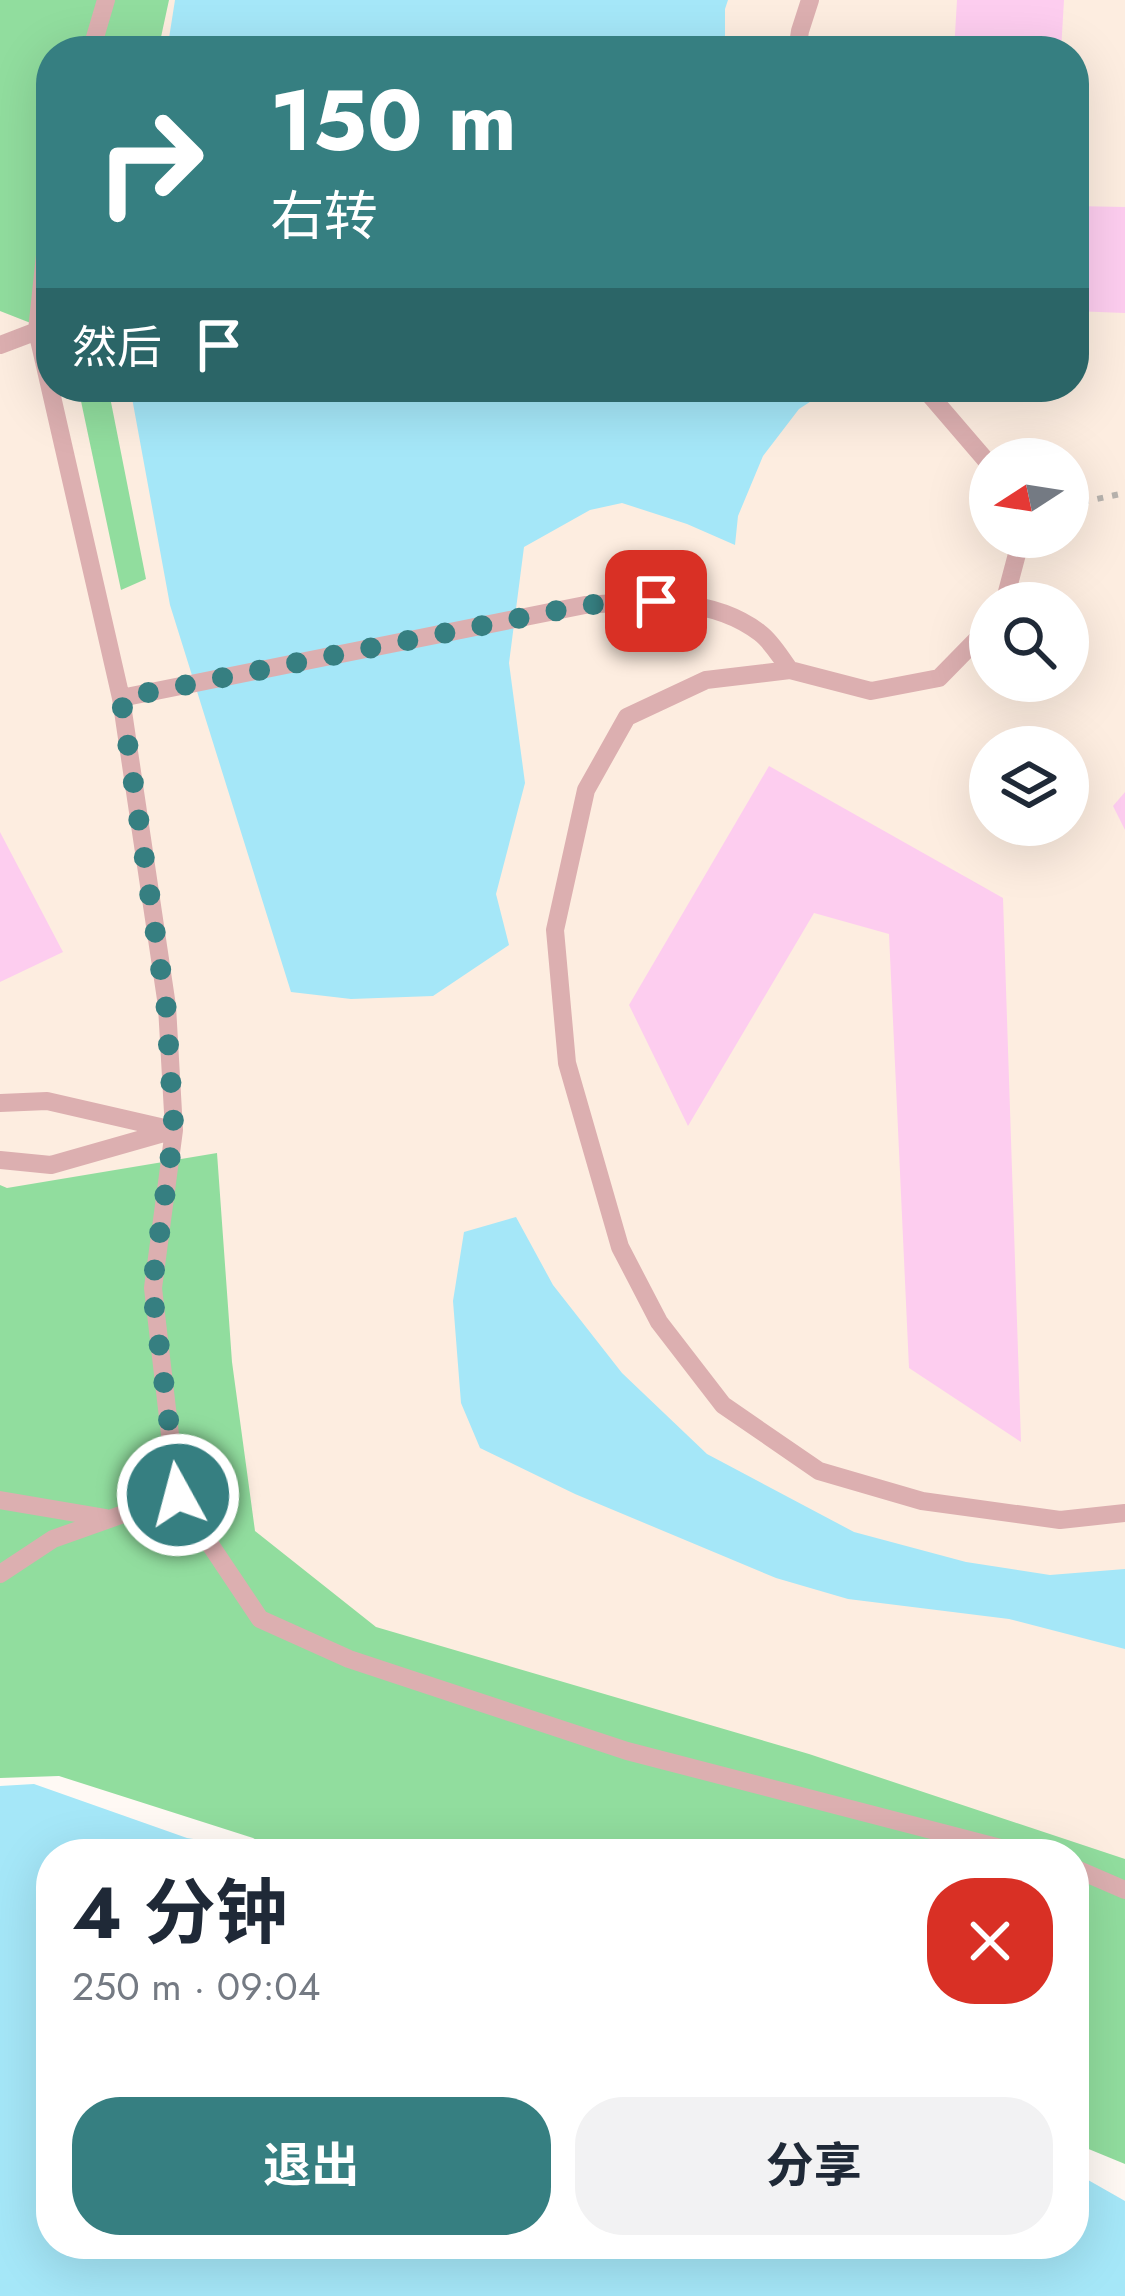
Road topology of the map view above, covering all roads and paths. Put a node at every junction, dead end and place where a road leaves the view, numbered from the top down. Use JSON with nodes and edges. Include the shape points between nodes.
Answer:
{"nodes":[{"id":1,"x":106,"y":0,"type":"edge"},
{"id":2,"x":810,"y":0,"type":"edge"},
{"id":3,"x":95,"y":36,"type":"edge"},
{"id":4,"x":799,"y":36,"type":"edge"},
{"id":5,"x":0,"y":331,"type":"edge"},
{"id":6,"x":36,"y":331,"type":"edge"},
{"id":7,"x":36,"y":331,"type":"edge"},
{"id":8,"x":0,"y":345,"type":"edge"},
{"id":9,"x":53,"y":402,"type":"edge"},
{"id":10,"x":935,"y":402,"type":"edge"},
{"id":11,"x":969,"y":441,"type":"edge"},
{"id":12,"x":1125,"y":493,"type":"edge"},
{"id":13,"x":1089,"y":501,"type":"edge"},
{"id":14,"x":969,"y":648,"type":"edge"},
{"id":15,"x":790,"y":670,"type":"junction"},
{"id":16,"x":121,"y":698,"type":"junction"},
{"id":17,"x":0,"y":1103,"type":"edge"},
{"id":18,"x":174,"y":1130,"type":"junction"},
{"id":19,"x":0,"y":1160,"type":"edge"},
{"id":20,"x":178,"y":1495,"type":"junction"},
{"id":21,"x":0,"y":1500,"type":"edge"},
{"id":22,"x":1125,"y":1513,"type":"edge"},
{"id":23,"x":111,"y":1518,"type":"junction"},
{"id":24,"x":0,"y":1574,"type":"edge"},
{"id":25,"x":966,"y":1839,"type":"edge"},
{"id":26,"x":1089,"y":1874,"type":"edge"},
{"id":27,"x":1125,"y":1890,"type":"edge"}],
"edges":[{"from":1,"to":3,"type":"lane"},
{"from":2,"to":4,"type":"lane"},
{"from":5,"to":6,"type":"lane"},
{"from":7,"to":8,"type":"lane"},
{"from":9,"to":16,"type":"lane"},
{"from":10,"to":11,"type":"lane"},
{"from":12,"to":13,"type":"path"},
{"from":14,"to":15,"type":"lane","via":[[940,678],[871,691]]},
{"from":15,"to":16,"type":"lane","via":[[762,634],[724,612],[656,601],[585,605]]},
{"from":15,"to":22,"type":"lane","via":[[706,680],[627,717],[586,790],[556,930],[567,1063],[620,1247],[659,1322],[723,1405],[819,1471],[922,1502],[1060,1520]]},
{"from":16,"to":18,"type":"lane","via":[[166,1006]]},
{"from":17,"to":18,"type":"lane","via":[[47,1101]]},
{"from":18,"to":19,"type":"lane","via":[[51,1165]]},
{"from":18,"to":20,"type":"lane","via":[[152,1288]]},
{"from":20,"to":23,"type":"lane"},
{"from":20,"to":25,"type":"lane","via":[[260,1619],[349,1659],[627,1751]]},
{"from":21,"to":23,"type":"lane"},
{"from":23,"to":24,"type":"lane","via":[[53,1539]]},
{"from":26,"to":27,"type":"lane"}]}
